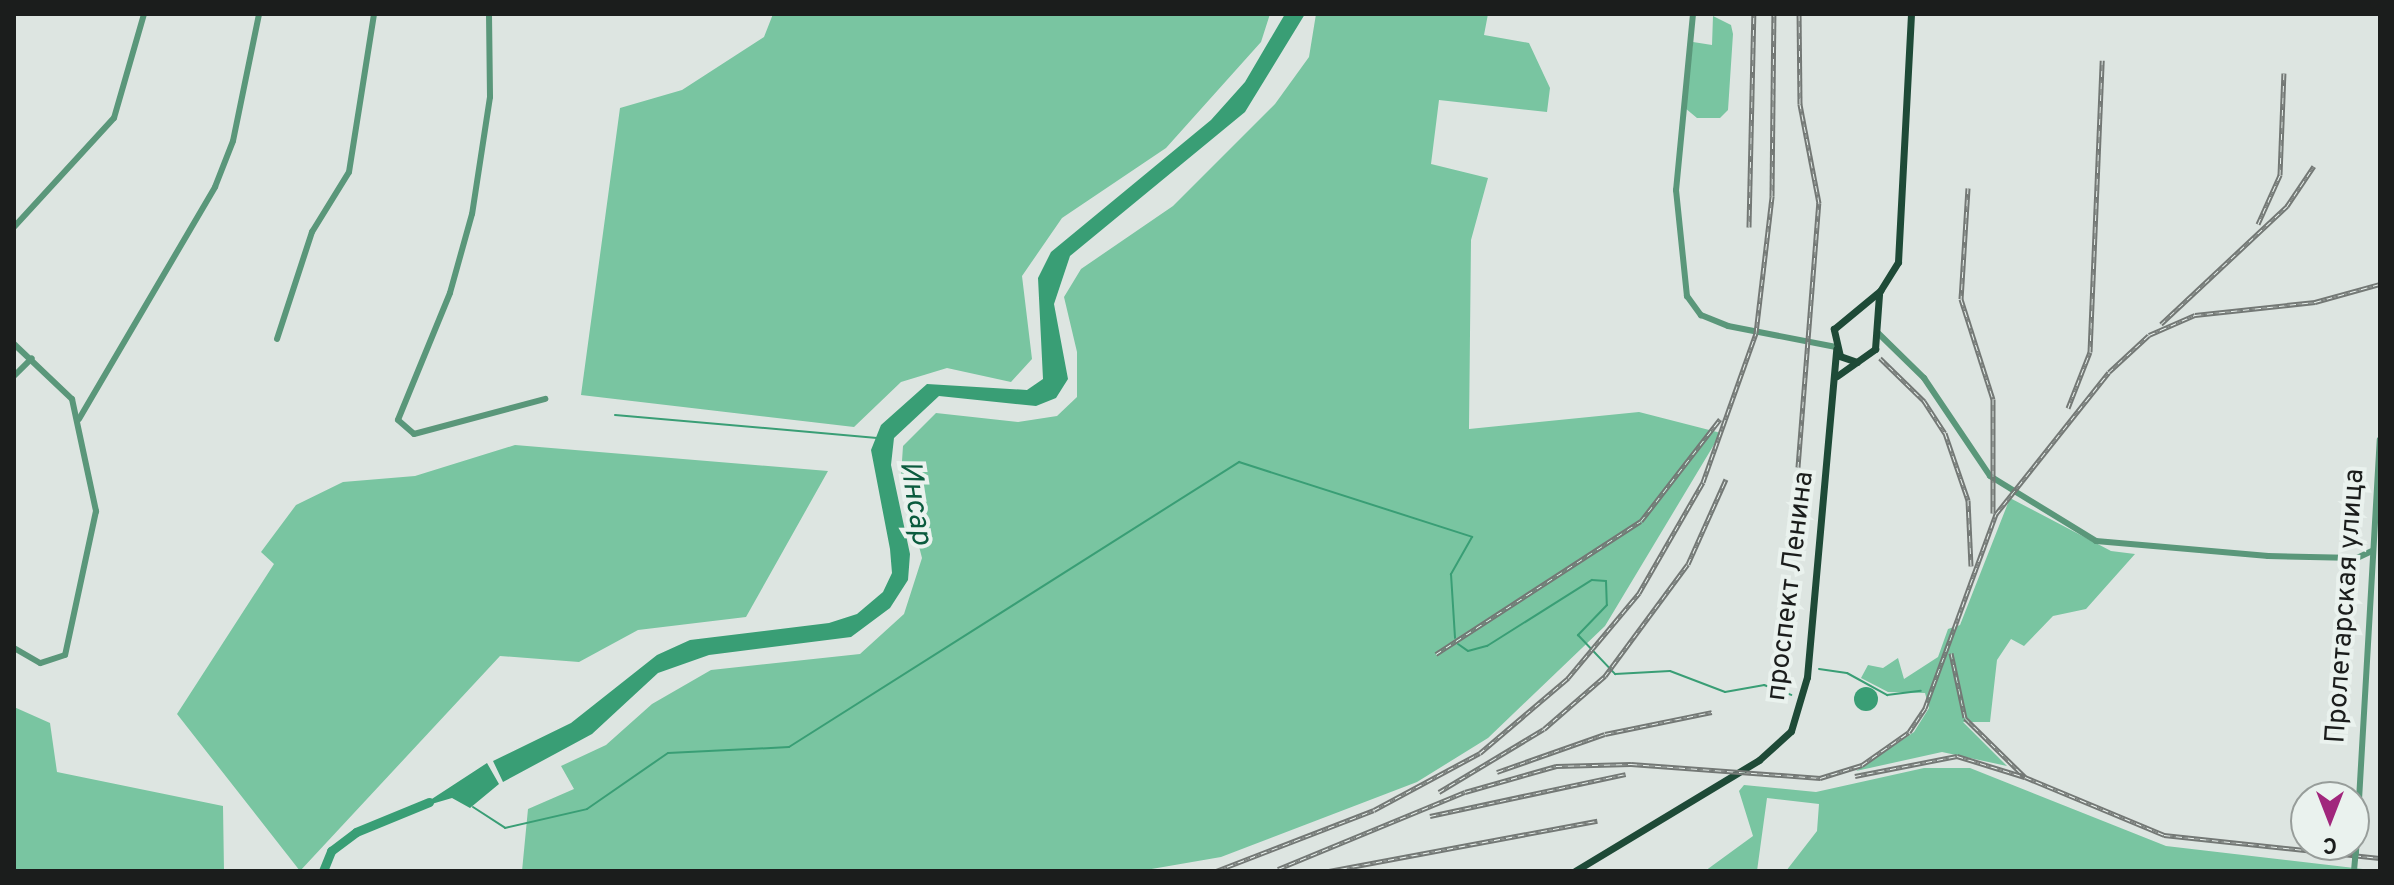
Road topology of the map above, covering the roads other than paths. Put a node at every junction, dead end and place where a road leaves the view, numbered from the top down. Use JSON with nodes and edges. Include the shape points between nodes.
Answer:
{"nodes":[{"id":1,"x":144,"y":14,"type":"edge"},
{"id":2,"x":259,"y":14,"type":"edge"},
{"id":3,"x":374,"y":14,"type":"edge"},
{"id":4,"x":489,"y":14,"type":"edge"},
{"id":5,"x":1693,"y":14,"type":"edge"},
{"id":6,"x":1911,"y":14,"type":"edge"},
{"id":7,"x":14,"y":227,"type":"edge"},
{"id":8,"x":1880,"y":291,"type":"junction"},
{"id":9,"x":1855,"y":312,"type":"junction"},
{"id":10,"x":1834,"y":329,"type":"junction"},
{"id":11,"x":1876,"y":329,"type":"junction"},
{"id":12,"x":277,"y":339,"type":"dead end"},
{"id":13,"x":1821,"y":341,"type":"junction"},
{"id":14,"x":14,"y":344,"type":"edge"},
{"id":15,"x":1836,"y":348,"type":"junction"},
{"id":16,"x":1896,"y":353,"type":"junction"},
{"id":17,"x":1870,"y":355,"type":"junction"},
{"id":18,"x":32,"y":358,"type":"junction"},
{"id":19,"x":1857,"y":362,"type":"junction"},
{"id":20,"x":14,"y":376,"type":"edge"},
{"id":21,"x":1837,"y":378,"type":"junction"},
{"id":22,"x":545,"y":399,"type":"dead end"},
{"id":23,"x":79,"y":419,"type":"junction"},
{"id":24,"x":2380,"y":440,"type":"edge"},
{"id":25,"x":2372,"y":551,"type":"junction"},
{"id":26,"x":14,"y":648,"type":"edge"},
{"id":27,"x":1575,"y":871,"type":"edge"},
{"id":28,"x":2354,"y":871,"type":"edge"}],
"edges":[{"from":1,"to":7,"type":"street","via":[[114,118]]},
{"from":2,"to":23,"type":"street","via":[[233,141],[215,187]]},
{"from":3,"to":12,"type":"street","via":[[349,172],[312,232]]},
{"from":4,"to":22,"type":"street","via":[[483,165],[450,293],[398,420],[414,434]]},
{"from":5,"to":13,"type":"street","via":[[1676,190],[1687,296],[1701,315],[1728,326]]},
{"from":6,"to":8,"type":"main road","via":[[1901,242],[1896,269]]},
{"from":8,"to":9,"type":"main road"},
{"from":8,"to":11,"type":"main road"},
{"from":9,"to":10,"type":"main road"},
{"from":9,"to":11,"type":"main road"},
{"from":10,"to":13,"type":"street"},
{"from":10,"to":15,"type":"main road"},
{"from":11,"to":16,"type":"street"},
{"from":11,"to":17,"type":"main road"},
{"from":13,"to":15,"type":"street"},
{"from":14,"to":18,"type":"street"},
{"from":15,"to":19,"type":"main road"},
{"from":15,"to":21,"type":"main road","name":"проспект Ленина"},
{"from":16,"to":17,"type":"street"},
{"from":16,"to":25,"type":"street","via":[[1924,378],[1990,476],[2096,541],[2268,556],[2357,558]]},
{"from":17,"to":19,"type":"main road"},
{"from":18,"to":20,"type":"street"},
{"from":18,"to":23,"type":"street","via":[[72,399]]},
{"from":19,"to":21,"type":"main road"},
{"from":21,"to":27,"type":"main road","name":"проспект Ленина","via":[[1803,696],[1785,740]]},
{"from":23,"to":26,"type":"street","via":[[96,511],[65,655],[40,663]]},
{"from":24,"to":25,"type":"street","name":"Пролетарская улица"},
{"from":25,"to":28,"type":"street","name":"Пролетарская улица"}]}
